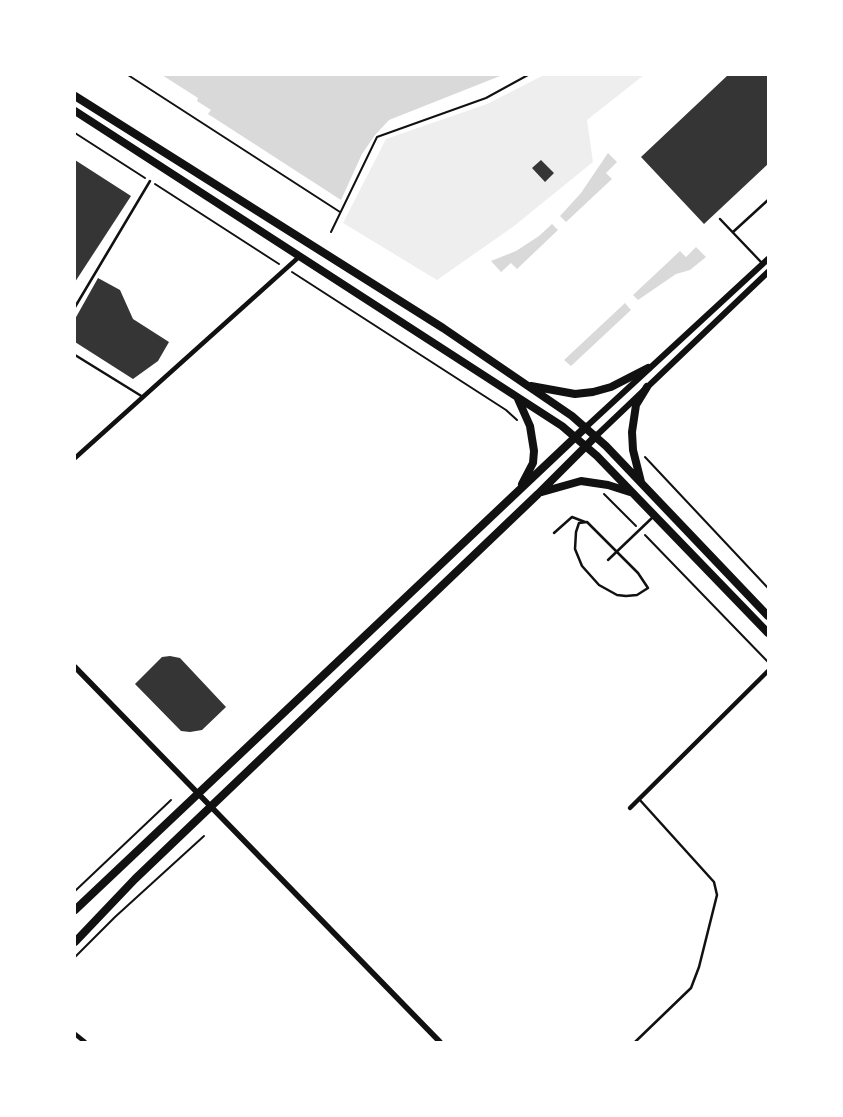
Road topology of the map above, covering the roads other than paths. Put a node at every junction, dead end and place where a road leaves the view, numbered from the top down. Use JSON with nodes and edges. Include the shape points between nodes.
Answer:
{"nodes":[{"id":1,"x":75,"y":96,"type":"edge"},
{"id":2,"x":75,"y":111,"type":"edge"},
{"id":3,"x":150,"y":181,"type":"road end"},
{"id":4,"x":768,"y":200,"type":"edge"},
{"id":5,"x":720,"y":219,"type":"dead end"},
{"id":6,"x":733,"y":232,"type":"junction"},
{"id":7,"x":300,"y":256,"type":"junction"},
{"id":8,"x":765,"y":261,"type":"edge"},
{"id":9,"x":768,"y":272,"type":"edge"},
{"id":10,"x":75,"y":307,"type":"edge"},
{"id":11,"x":75,"y":355,"type":"edge"},
{"id":12,"x":648,"y":368,"type":"junction"},
{"id":13,"x":526,"y":384,"type":"junction"},
{"id":14,"x":647,"y":387,"type":"junction"},
{"id":15,"x":143,"y":397,"type":"junction"},
{"id":16,"x":517,"y":397,"type":"junction"},
{"id":17,"x":586,"y":427,"type":"junction"},
{"id":18,"x":596,"y":436,"type":"junction"},
{"id":19,"x":576,"y":437,"type":"junction"},
{"id":20,"x":586,"y":446,"type":"junction"},
{"id":21,"x":75,"y":458,"type":"edge"},
{"id":22,"x":642,"y":484,"type":"junction"},
{"id":23,"x":518,"y":490,"type":"junction"},
{"id":24,"x":538,"y":494,"type":"junction"},
{"id":25,"x":634,"y":494,"type":"junction"},
{"id":26,"x":655,"y":515,"type":"junction"},
{"id":27,"x":587,"y":522,"type":"junction"},
{"id":28,"x":554,"y":533,"type":"dead end"},
{"id":29,"x":617,"y":552,"type":"junction"},
{"id":30,"x":608,"y":560,"type":"dead end"},
{"id":31,"x":768,"y":616,"type":"edge"},
{"id":32,"x":768,"y":633,"type":"edge"},
{"id":33,"x":75,"y":667,"type":"edge"},
{"id":34,"x":768,"y":672,"type":"edge"},
{"id":35,"x":199,"y":792,"type":"junction"},
{"id":36,"x":639,"y":799,"type":"junction"},
{"id":37,"x":212,"y":806,"type":"junction"},
{"id":38,"x":630,"y":808,"type":"dead end"},
{"id":39,"x":75,"y":910,"type":"edge"},
{"id":40,"x":75,"y":942,"type":"edge"},
{"id":41,"x":75,"y":1034,"type":"edge"},
{"id":42,"x":85,"y":1042,"type":"edge"},
{"id":43,"x":440,"y":1042,"type":"edge"},
{"id":44,"x":635,"y":1042,"type":"edge"}],
"edges":[{"from":1,"to":13,"type":"main road","via":[[443,328]]},
{"from":2,"to":7,"type":"main road"},
{"from":3,"to":10,"type":"lane"},
{"from":4,"to":6,"type":"lane"},
{"from":5,"to":6,"type":"lane"},
{"from":6,"to":8,"type":"lane"},
{"from":7,"to":15,"type":"street"},
{"from":7,"to":16,"type":"main road"},
{"from":8,"to":12,"type":"main road"},
{"from":9,"to":14,"type":"main road"},
{"from":11,"to":15,"type":"lane"},
{"from":12,"to":13,"type":"main road","via":[[612,387],[592,392],[563,392]]},
{"from":12,"to":17,"type":"main road"},
{"from":13,"to":17,"type":"main road"},
{"from":14,"to":18,"type":"main road"},
{"from":14,"to":22,"type":"main road","via":[[636,405],[632,432]]},
{"from":15,"to":21,"type":"street"},
{"from":16,"to":19,"type":"main road"},
{"from":16,"to":23,"type":"main road","via":[[530,426],[534,451],[532,463]]},
{"from":17,"to":18,"type":"main road"},
{"from":17,"to":19,"type":"main road"},
{"from":18,"to":20,"type":"main road"},
{"from":18,"to":22,"type":"main road"},
{"from":19,"to":20,"type":"main road"},
{"from":19,"to":23,"type":"main road"},
{"from":20,"to":24,"type":"main road"},
{"from":20,"to":25,"type":"main road"},
{"from":22,"to":31,"type":"main road"},
{"from":23,"to":35,"type":"main road"},
{"from":24,"to":25,"type":"main road","via":[[581,481],[608,485]]},
{"from":24,"to":37,"type":"main road"},
{"from":25,"to":26,"type":"main road"},
{"from":26,"to":29,"type":"lane"},
{"from":26,"to":32,"type":"main road"},
{"from":27,"to":28,"type":"lane","via":[[572,517]]},
{"from":27,"to":29,"type":"lane"},
{"from":27,"to":29,"type":"lane","via":[[579,523],[575,549],[582,566],[599,585],[626,596],[637,595],[648,588]]},
{"from":29,"to":30,"type":"lane"},
{"from":33,"to":35,"type":"street"},
{"from":34,"to":36,"type":"street"},
{"from":35,"to":37,"type":"street"},
{"from":35,"to":39,"type":"main road"},
{"from":36,"to":38,"type":"street"},
{"from":36,"to":44,"type":"lane","via":[[714,882],[717,895],[699,967],[690,988]]},
{"from":37,"to":40,"type":"main road"},
{"from":37,"to":43,"type":"street"},
{"from":41,"to":42,"type":"street"}]}
